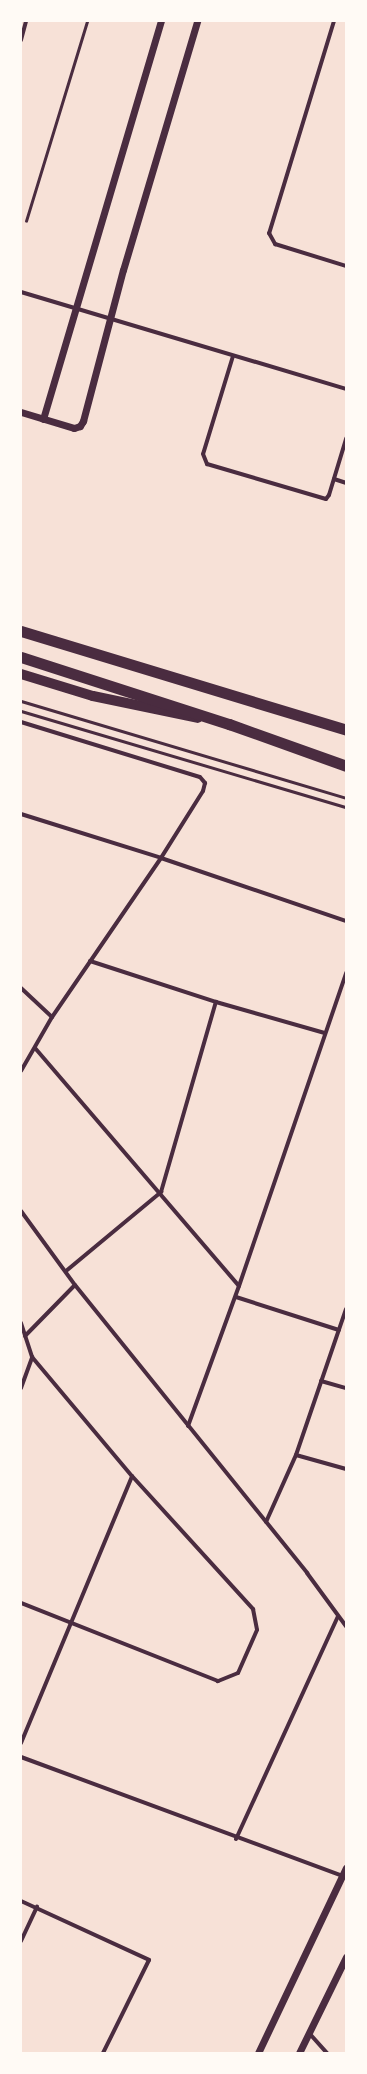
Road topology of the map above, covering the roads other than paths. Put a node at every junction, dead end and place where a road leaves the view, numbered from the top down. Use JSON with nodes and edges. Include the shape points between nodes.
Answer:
{"nodes":[{"id":1,"x":26,"y":21,"type":"edge"},
{"id":2,"x":161,"y":21,"type":"edge"},
{"id":3,"x":197,"y":21,"type":"edge"},
{"id":4,"x":334,"y":21,"type":"edge"},
{"id":5,"x":21,"y":40,"type":"edge"},
{"id":6,"x":346,"y":266,"type":"edge"},
{"id":7,"x":21,"y":292,"type":"edge"},
{"id":8,"x":75,"y":308,"type":"junction"},
{"id":9,"x":109,"y":318,"type":"junction"},
{"id":10,"x":233,"y":356,"type":"junction"},
{"id":11,"x":346,"y":389,"type":"edge"},
{"id":12,"x":21,"y":412,"type":"edge"},
{"id":13,"x":43,"y":419,"type":"junction"},
{"id":14,"x":346,"y":439,"type":"edge"},
{"id":15,"x":334,"y":479,"type":"junction"},
{"id":16,"x":346,"y":483,"type":"edge"},
{"id":17,"x":24,"y":630,"type":"edge"},
{"id":18,"x":21,"y":657,"type":"edge"},
{"id":19,"x":21,"y":674,"type":"edge"},
{"id":20,"x":21,"y":701,"type":"edge"},
{"id":21,"x":21,"y":711,"type":"edge"},
{"id":22,"x":21,"y":722,"type":"edge"},
{"id":23,"x":229,"y":724,"type":"junction"},
{"id":24,"x":346,"y":730,"type":"edge"},
{"id":25,"x":346,"y":766,"type":"edge"},
{"id":26,"x":346,"y":798,"type":"edge"},
{"id":27,"x":346,"y":807,"type":"edge"},
{"id":28,"x":21,"y":814,"type":"edge"},
{"id":29,"x":161,"y":858,"type":"junction"},
{"id":30,"x":346,"y":922,"type":"edge"},
{"id":31,"x":90,"y":961,"type":"junction"},
{"id":32,"x":346,"y":973,"type":"edge"},
{"id":33,"x":21,"y":988,"type":"edge"},
{"id":34,"x":216,"y":1002,"type":"junction"},
{"id":35,"x":52,"y":1017,"type":"junction"},
{"id":36,"x":325,"y":1033,"type":"junction"},
{"id":37,"x":35,"y":1048,"type":"junction"},
{"id":38,"x":21,"y":1071,"type":"edge"},
{"id":39,"x":161,"y":1192,"type":"junction"},
{"id":40,"x":21,"y":1211,"type":"edge"},
{"id":41,"x":66,"y":1271,"type":"junction"},
{"id":42,"x":75,"y":1285,"type":"junction"},
{"id":43,"x":239,"y":1286,"type":"junction"},
{"id":44,"x":236,"y":1297,"type":"junction"},
{"id":45,"x":346,"y":1309,"type":"edge"},
{"id":46,"x":21,"y":1323,"type":"edge"},
{"id":47,"x":338,"y":1330,"type":"junction"},
{"id":48,"x":25,"y":1336,"type":"junction"},
{"id":49,"x":32,"y":1358,"type":"junction"},
{"id":50,"x":321,"y":1381,"type":"junction"},
{"id":51,"x":21,"y":1388,"type":"edge"},
{"id":52,"x":346,"y":1388,"type":"edge"},
{"id":53,"x":188,"y":1426,"type":"junction"},
{"id":54,"x":296,"y":1455,"type":"junction"},
{"id":55,"x":346,"y":1469,"type":"edge"},
{"id":56,"x":132,"y":1476,"type":"junction"},
{"id":57,"x":266,"y":1522,"type":"junction"},
{"id":58,"x":21,"y":1603,"type":"edge"},
{"id":59,"x":338,"y":1616,"type":"junction"},
{"id":60,"x":72,"y":1622,"type":"junction"},
{"id":61,"x":346,"y":1626,"type":"edge"},
{"id":62,"x":21,"y":1743,"type":"edge"},
{"id":63,"x":21,"y":1757,"type":"edge"},
{"id":64,"x":236,"y":1839,"type":"junction"},
{"id":65,"x":346,"y":1868,"type":"edge"},
{"id":66,"x":342,"y":1876,"type":"junction"},
{"id":67,"x":21,"y":1901,"type":"edge"},
{"id":68,"x":37,"y":1907,"type":"junction"},
{"id":69,"x":21,"y":1941,"type":"edge"},
{"id":70,"x":346,"y":1957,"type":"edge"},
{"id":71,"x":309,"y":2033,"type":"junction"},
{"id":72,"x":103,"y":2053,"type":"edge"},
{"id":73,"x":258,"y":2053,"type":"edge"},
{"id":74,"x":299,"y":2053,"type":"edge"},
{"id":75,"x":327,"y":2053,"type":"edge"}],
"edges":[{"from":1,"to":5,"type":"street"},
{"from":2,"to":8,"type":"street"},
{"from":3,"to":9,"type":"street"},
{"from":4,"to":6,"type":"street","via":[[269,229],[269,238],[275,244]]},
{"from":7,"to":8,"type":"street"},
{"from":8,"to":9,"type":"street"},
{"from":8,"to":13,"type":"street"},
{"from":9,"to":10,"type":"street"},
{"from":9,"to":13,"type":"street","via":[[84,421],[74,428]]},
{"from":10,"to":11,"type":"street"},
{"from":10,"to":15,"type":"street","via":[[203,454],[205,461],[326,499]]},
{"from":12,"to":13,"type":"street"},
{"from":14,"to":15,"type":"street"},
{"from":15,"to":16,"type":"street"},
{"from":17,"to":24,"type":"highway"},
{"from":18,"to":23,"type":"highway"},
{"from":19,"to":23,"type":"main road","via":[[93,696]]},
{"from":20,"to":26,"type":"lane"},
{"from":21,"to":27,"type":"lane"},
{"from":22,"to":29,"type":"street","via":[[200,777],[205,787]]},
{"from":23,"to":25,"type":"highway"},
{"from":28,"to":29,"type":"street"},
{"from":29,"to":30,"type":"street"},
{"from":29,"to":31,"type":"street"},
{"from":31,"to":34,"type":"street"},
{"from":31,"to":35,"type":"street"},
{"from":32,"to":36,"type":"street"},
{"from":33,"to":35,"type":"street"},
{"from":34,"to":36,"type":"street"},
{"from":34,"to":39,"type":"street"},
{"from":35,"to":37,"type":"street"},
{"from":36,"to":43,"type":"street"},
{"from":37,"to":38,"type":"street"},
{"from":37,"to":39,"type":"street"},
{"from":39,"to":41,"type":"street"},
{"from":39,"to":43,"type":"street"},
{"from":40,"to":41,"type":"street"},
{"from":41,"to":42,"type":"street"},
{"from":42,"to":48,"type":"street"},
{"from":42,"to":53,"type":"street"},
{"from":43,"to":44,"type":"street"},
{"from":44,"to":47,"type":"street"},
{"from":44,"to":53,"type":"street"},
{"from":45,"to":47,"type":"street"},
{"from":46,"to":48,"type":"street"},
{"from":47,"to":50,"type":"street"},
{"from":48,"to":49,"type":"street"},
{"from":49,"to":51,"type":"street"},
{"from":49,"to":56,"type":"street"},
{"from":50,"to":52,"type":"street"},
{"from":50,"to":54,"type":"street"},
{"from":53,"to":57,"type":"street"},
{"from":54,"to":55,"type":"street"},
{"from":54,"to":57,"type":"street"},
{"from":56,"to":60,"type":"street"},
{"from":56,"to":60,"type":"street","via":[[253,1609],[257,1630],[238,1673],[218,1681]]},
{"from":57,"to":59,"type":"street"},
{"from":58,"to":60,"type":"street"},
{"from":59,"to":61,"type":"street"},
{"from":59,"to":64,"type":"street"},
{"from":60,"to":62,"type":"street"},
{"from":63,"to":64,"type":"street"},
{"from":64,"to":66,"type":"street"},
{"from":65,"to":66,"type":"street"},
{"from":66,"to":73,"type":"street"},
{"from":67,"to":68,"type":"street"},
{"from":68,"to":69,"type":"street"},
{"from":68,"to":72,"type":"street","via":[[149,1960]]},
{"from":70,"to":71,"type":"street"},
{"from":71,"to":74,"type":"street"},
{"from":71,"to":75,"type":"street"}]}
